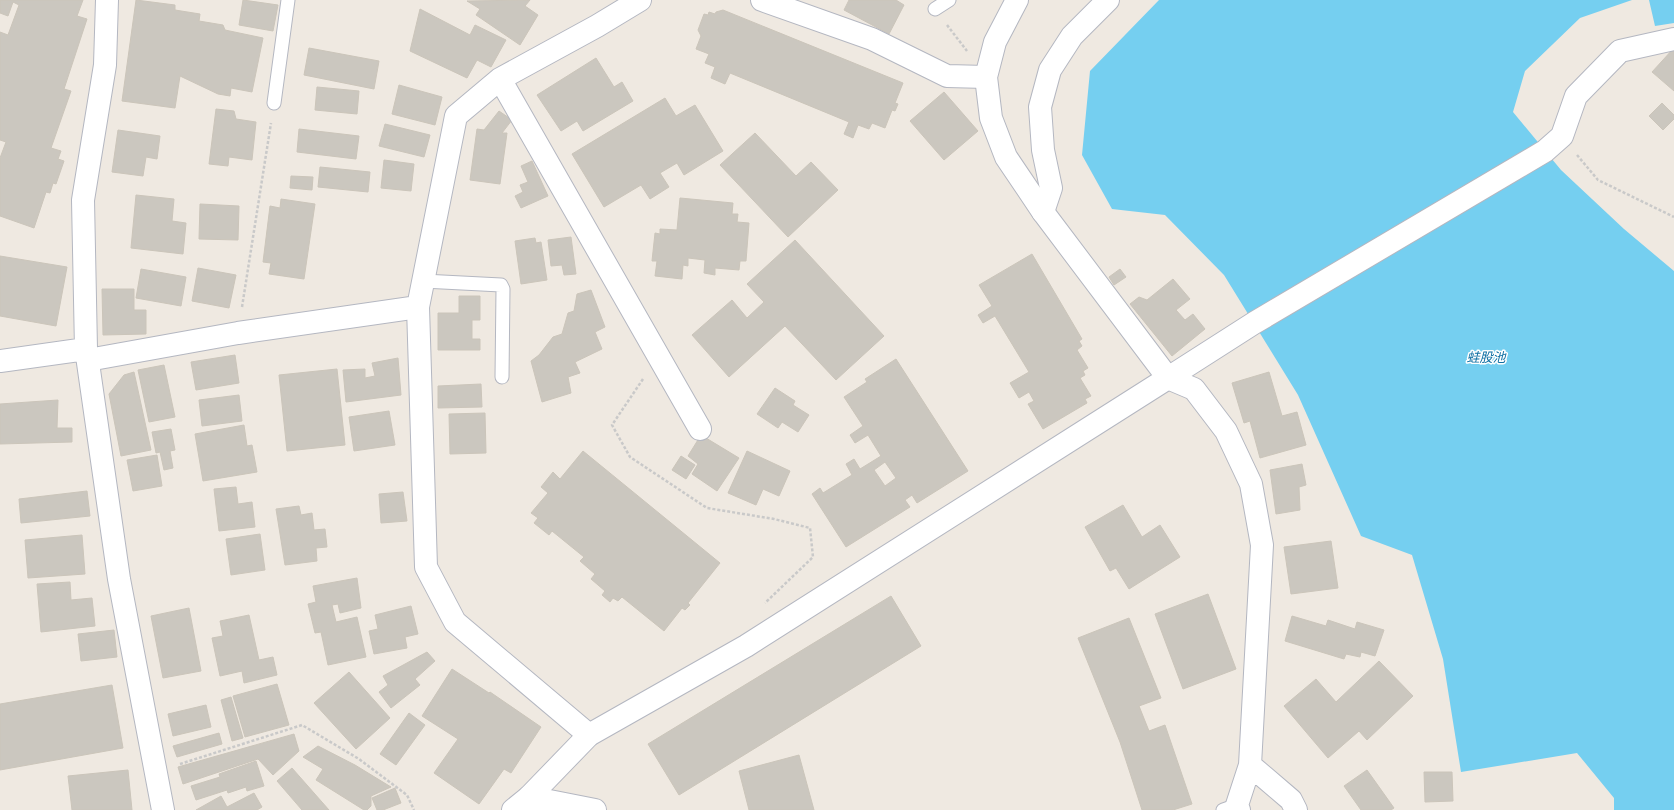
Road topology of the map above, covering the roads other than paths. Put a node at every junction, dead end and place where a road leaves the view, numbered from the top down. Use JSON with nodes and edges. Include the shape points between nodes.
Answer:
{"nodes":[{"id":1,"x":107,"y":0,"type":"edge"},
{"id":2,"x":288,"y":0,"type":"edge"},
{"id":3,"x":640,"y":0,"type":"edge"},
{"id":4,"x":762,"y":0,"type":"edge"},
{"id":5,"x":949,"y":0,"type":"edge"},
{"id":6,"x":1016,"y":0,"type":"edge"},
{"id":7,"x":1108,"y":0,"type":"edge"},
{"id":8,"x":934,"y":9,"type":"road end"},
{"id":9,"x":1674,"y":39,"type":"edge"},
{"id":10,"x":986,"y":77,"type":"junction"},
{"id":11,"x":500,"y":79,"type":"junction"},
{"id":12,"x":274,"y":103,"type":"road end"},
{"id":13,"x":1043,"y":212,"type":"junction"},
{"id":14,"x":423,"y":282,"type":"junction"},
{"id":15,"x":418,"y":307,"type":"junction"},
{"id":16,"x":87,"y":354,"type":"junction"},
{"id":17,"x":0,"y":361,"type":"edge"},
{"id":18,"x":502,"y":377,"type":"dead end"},
{"id":19,"x":1168,"y":378,"type":"junction"},
{"id":20,"x":700,"y":429,"type":"dead end"},
{"id":21,"x":589,"y":735,"type":"junction"},
{"id":22,"x":1250,"y":765,"type":"junction"},
{"id":23,"x":525,"y":806,"type":"edge"},
{"id":24,"x":1233,"y":808,"type":"edge"},
{"id":25,"x":163,"y":810,"type":"edge"},
{"id":26,"x":595,"y":810,"type":"edge"},
{"id":27,"x":1296,"y":810,"type":"edge"}],
"edges":[{"from":1,"to":16,"type":"street","via":[[105,65],[83,200]]},
{"from":2,"to":12,"type":"lane"},
{"from":3,"to":11,"type":"street"},
{"from":4,"to":10,"type":"street","via":[[872,39],[947,76]]},
{"from":5,"to":8,"type":"lane"},
{"from":6,"to":10,"type":"street","via":[[995,42]]},
{"from":7,"to":13,"type":"street","via":[[1072,36],[1050,70],[1040,107],[1043,150],[1051,188]]},
{"from":9,"to":19,"type":"street","via":[[1620,51],[1576,96],[1562,136],[1545,151]]},
{"from":10,"to":13,"type":"street","via":[[991,118],[1006,157]]},
{"from":11,"to":14,"type":"street","via":[[456,116]]},
{"from":11,"to":20,"type":"street"},
{"from":13,"to":19,"type":"street"},
{"from":14,"to":15,"type":"street"},
{"from":14,"to":18,"type":"lane","via":[[501,285],[504,289]]},
{"from":15,"to":16,"type":"street"},
{"from":15,"to":21,"type":"street","via":[[426,567],[455,622]]},
{"from":16,"to":17,"type":"street"},
{"from":16,"to":25,"type":"street","via":[[119,579]]},
{"from":19,"to":21,"type":"street","via":[[746,646]]},
{"from":19,"to":22,"type":"street","via":[[1194,388],[1226,431],[1251,484],[1262,545]]},
{"from":21,"to":23,"type":"street"},
{"from":22,"to":24,"type":"street"},
{"from":22,"to":27,"type":"street","via":[[1291,800]]},
{"from":23,"to":26,"type":"street"}]}
